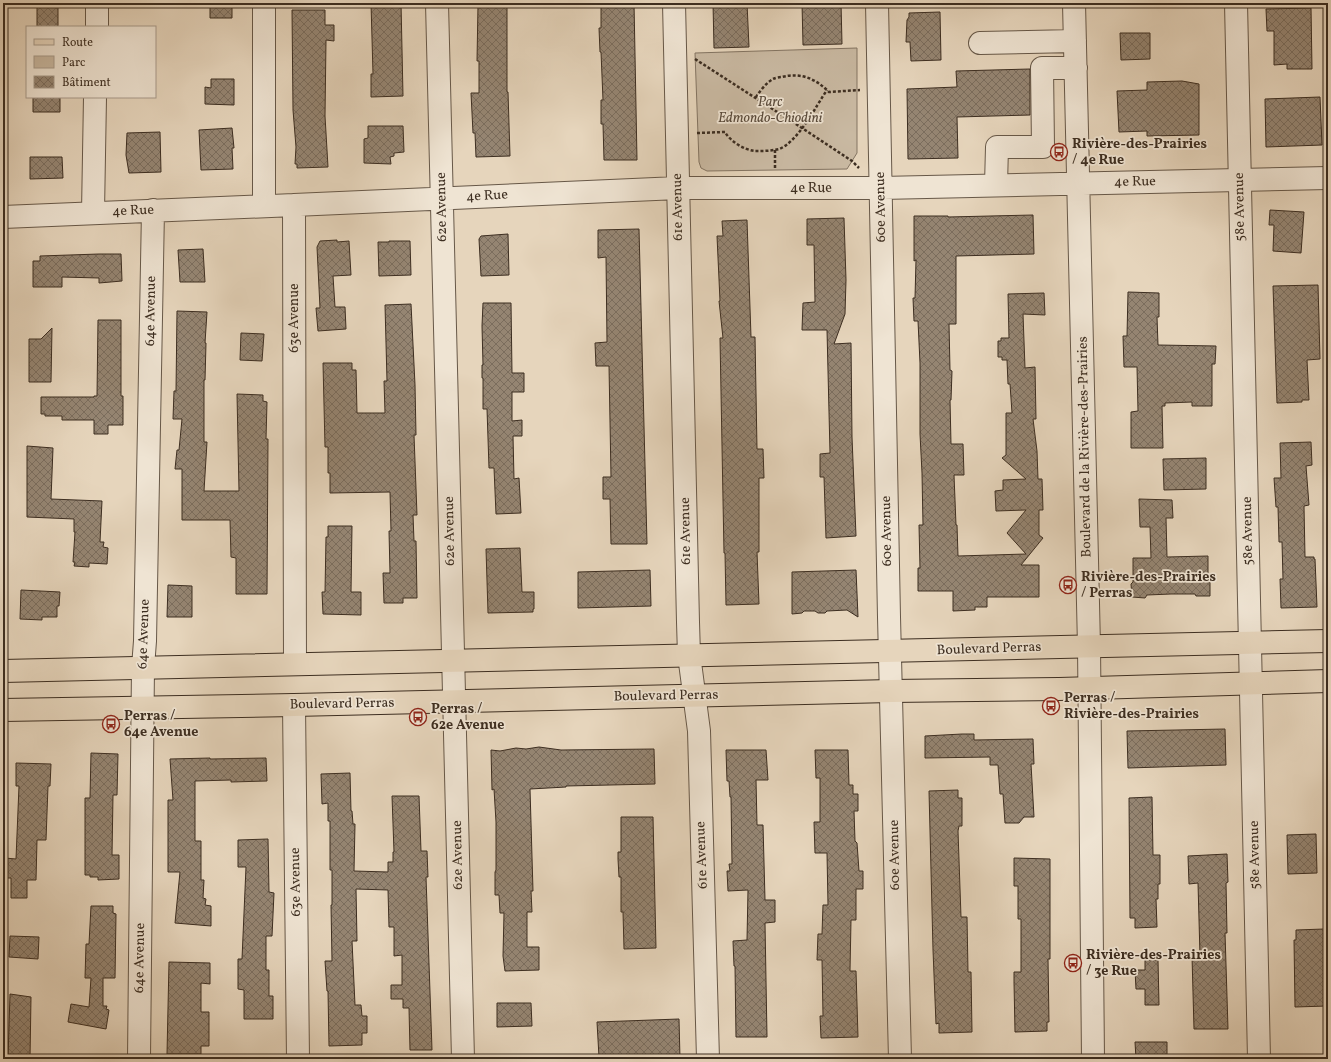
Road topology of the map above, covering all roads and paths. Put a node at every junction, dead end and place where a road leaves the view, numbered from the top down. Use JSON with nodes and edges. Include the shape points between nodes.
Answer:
{"nodes":[{"id":1,"x":97,"y":3,"type":"edge"},
{"id":2,"x":264,"y":3,"type":"edge"},
{"id":3,"x":437,"y":3,"type":"edge"},
{"id":4,"x":674,"y":3,"type":"edge"},
{"id":5,"x":877,"y":3,"type":"edge"},
{"id":6,"x":1074,"y":3,"type":"edge"},
{"id":7,"x":1236,"y":3,"type":"edge"},
{"id":8,"x":97,"y":26,"type":"edge"},
{"id":9,"x":1075,"y":41,"type":"junction"},
{"id":10,"x":980,"y":43,"type":"dead end"},
{"id":11,"x":675,"y":46,"type":"junction"},
{"id":12,"x":1076,"y":68,"type":"junction"},
{"id":13,"x":878,"y":88,"type":"junction"},
{"id":14,"x":827,"y":90,"type":"junction"},
{"id":15,"x":756,"y":97,"type":"junction"},
{"id":16,"x":95,"y":98,"type":"edge"},
{"id":17,"x":802,"y":128,"type":"junction"},
{"id":18,"x":676,"y":134,"type":"junction"},
{"id":19,"x":775,"y":150,"type":"junction"},
{"id":20,"x":775,"y":167,"type":"dead end"},
{"id":21,"x":1328,"y":178,"type":"edge"},
{"id":22,"x":1240,"y":180,"type":"junction"},
{"id":23,"x":1079,"y":183,"type":"junction"},
{"id":24,"x":996,"y":185,"type":"junction"},
{"id":25,"x":678,"y":188,"type":"junction"},
{"id":26,"x":880,"y":188,"type":"junction"},
{"id":27,"x":442,"y":198,"type":"junction"},
{"id":28,"x":294,"y":205,"type":"junction"},
{"id":29,"x":264,"y":206,"type":"junction"},
{"id":30,"x":153,"y":210,"type":"junction"},
{"id":31,"x":93,"y":212,"type":"junction"},
{"id":32,"x":3,"y":217,"type":"edge"},
{"id":33,"x":1328,"y":641,"type":"edge"},
{"id":34,"x":1251,"y":643,"type":"junction"},
{"id":35,"x":1089,"y":646,"type":"junction"},
{"id":36,"x":890,"y":651,"type":"junction"},
{"id":37,"x":689,"y":655,"type":"junction"},
{"id":38,"x":453,"y":661,"type":"junction"},
{"id":39,"x":295,"y":664,"type":"junction"},
{"id":40,"x":143,"y":667,"type":"junction"},
{"id":41,"x":3,"y":671,"type":"edge"},
{"id":42,"x":1328,"y":680,"type":"edge"},
{"id":43,"x":1251,"y":682,"type":"junction"},
{"id":44,"x":1089,"y":687,"type":"junction"},
{"id":45,"x":891,"y":691,"type":"junction"},
{"id":46,"x":694,"y":696,"type":"junction"},
{"id":47,"x":454,"y":701,"type":"junction"},
{"id":48,"x":294,"y":705,"type":"junction"},
{"id":49,"x":143,"y":707,"type":"junction"},
{"id":50,"x":3,"y":710,"type":"edge"},
{"id":51,"x":139,"y":1059,"type":"edge"},
{"id":52,"x":298,"y":1059,"type":"edge"},
{"id":53,"x":463,"y":1059,"type":"edge"},
{"id":54,"x":708,"y":1059,"type":"edge"},
{"id":55,"x":900,"y":1059,"type":"edge"},
{"id":56,"x":1093,"y":1059,"type":"edge"},
{"id":57,"x":1259,"y":1059,"type":"edge"}],
"edges":[{"from":1,"to":8,"type":"street"},
{"from":2,"to":29,"type":"street"},
{"from":3,"to":27,"type":"street","name":"62e Avenue"},
{"from":4,"to":11,"type":"street","name":"61e Avenue"},
{"from":5,"to":13,"type":"street","name":"60e Avenue"},
{"from":6,"to":9,"type":"street","name":"Boulevard de la Rivière-des-Prairies"},
{"from":7,"to":22,"type":"street","name":"58e Avenue"},
{"from":9,"to":10,"type":"street"},
{"from":9,"to":12,"type":"street","name":"Boulevard de la Rivière-des-Prairies"},
{"from":11,"to":15,"type":"path"},
{"from":11,"to":18,"type":"street","name":"61e Avenue"},
{"from":12,"to":23,"type":"street","name":"Boulevard de la Rivière-des-Prairies"},
{"from":12,"to":24,"type":"street","via":[[1042,68],[1043,147],[997,147]]},
{"from":13,"to":14,"type":"path","via":[[830,92]]},
{"from":13,"to":26,"type":"street","name":"60e Avenue"},
{"from":14,"to":15,"type":"path","via":[[811,78],[787,76],[773,79]]},
{"from":14,"to":17,"type":"path"},
{"from":15,"to":17,"type":"path"},
{"from":16,"to":31,"type":"street"},
{"from":17,"to":19,"type":"path","via":[[792,140]]},
{"from":17,"to":26,"type":"path","via":[[852,161]]},
{"from":18,"to":19,"type":"path","via":[[725,132],[728,137],[750,150]]},
{"from":18,"to":25,"type":"street","name":"61e Avenue"},
{"from":19,"to":20,"type":"path"},
{"from":21,"to":22,"type":"street","name":"4e Rue"},
{"from":22,"to":23,"type":"street","name":"4e Rue"},
{"from":22,"to":34,"type":"street","name":"58e Avenue"},
{"from":23,"to":24,"type":"street","name":"4e Rue"},
{"from":23,"to":35,"type":"street","name":"Boulevard de la Rivière-des-Prairies"},
{"from":24,"to":26,"type":"street","name":"4e Rue"},
{"from":25,"to":26,"type":"street","name":"4e Rue"},
{"from":25,"to":27,"type":"street","name":"4e Rue"},
{"from":25,"to":37,"type":"street","name":"61e Avenue"},
{"from":26,"to":36,"type":"street","name":"60e Avenue"},
{"from":27,"to":28,"type":"street","name":"4e Rue"},
{"from":27,"to":38,"type":"street","name":"62e Avenue"},
{"from":28,"to":29,"type":"street"},
{"from":28,"to":39,"type":"street","name":"63e Avenue"},
{"from":29,"to":30,"type":"street","name":"4e Rue"},
{"from":30,"to":31,"type":"street","name":"4e Rue"},
{"from":30,"to":40,"type":"street","name":"64e Avenue"},
{"from":31,"to":32,"type":"street","name":"4e Rue"},
{"from":33,"to":34,"type":"main road","name":"Boulevard Perras"},
{"from":34,"to":35,"type":"main road","name":"Boulevard Perras"},
{"from":34,"to":43,"type":"street","name":"58e Avenue"},
{"from":35,"to":36,"type":"main road","name":"Boulevard Perras"},
{"from":35,"to":44,"type":"street","name":"Boulevard de la Rivière-des-Prairies"},
{"from":36,"to":37,"type":"main road","name":"Boulevard Perras"},
{"from":36,"to":45,"type":"street","name":"60e Avenue"},
{"from":37,"to":38,"type":"main road","name":"Boulevard Perras"},
{"from":37,"to":46,"type":"street","name":"61e Avenue"},
{"from":38,"to":39,"type":"main road","name":"Boulevard Perras"},
{"from":38,"to":47,"type":"street","name":"62e Avenue"},
{"from":39,"to":40,"type":"main road","name":"Boulevard Perras"},
{"from":40,"to":41,"type":"main road","name":"Boulevard Perras"},
{"from":40,"to":49,"type":"street","name":"64e Avenue"},
{"from":42,"to":43,"type":"main road","name":"Boulevard Perras"},
{"from":43,"to":44,"type":"main road","name":"Boulevard Perras"},
{"from":43,"to":57,"type":"street","name":"58e Avenue"},
{"from":44,"to":45,"type":"main road","name":"Boulevard Perras"},
{"from":44,"to":56,"type":"street","name":"Boulevard de la Rivière-des-Prairies"},
{"from":45,"to":46,"type":"main road","name":"Boulevard Perras"},
{"from":45,"to":55,"type":"street","name":"60e Avenue"},
{"from":46,"to":47,"type":"main road","name":"Boulevard Perras"},
{"from":46,"to":54,"type":"street","name":"61e Avenue","via":[[699,731]]},
{"from":47,"to":48,"type":"main road","name":"Boulevard Perras"},
{"from":47,"to":53,"type":"street","name":"62e Avenue"},
{"from":48,"to":49,"type":"main road","name":"Boulevard Perras"},
{"from":48,"to":52,"type":"street","name":"63e Avenue"},
{"from":49,"to":50,"type":"main road","name":"Boulevard Perras"},
{"from":49,"to":51,"type":"street","name":"64e Avenue"}]}
